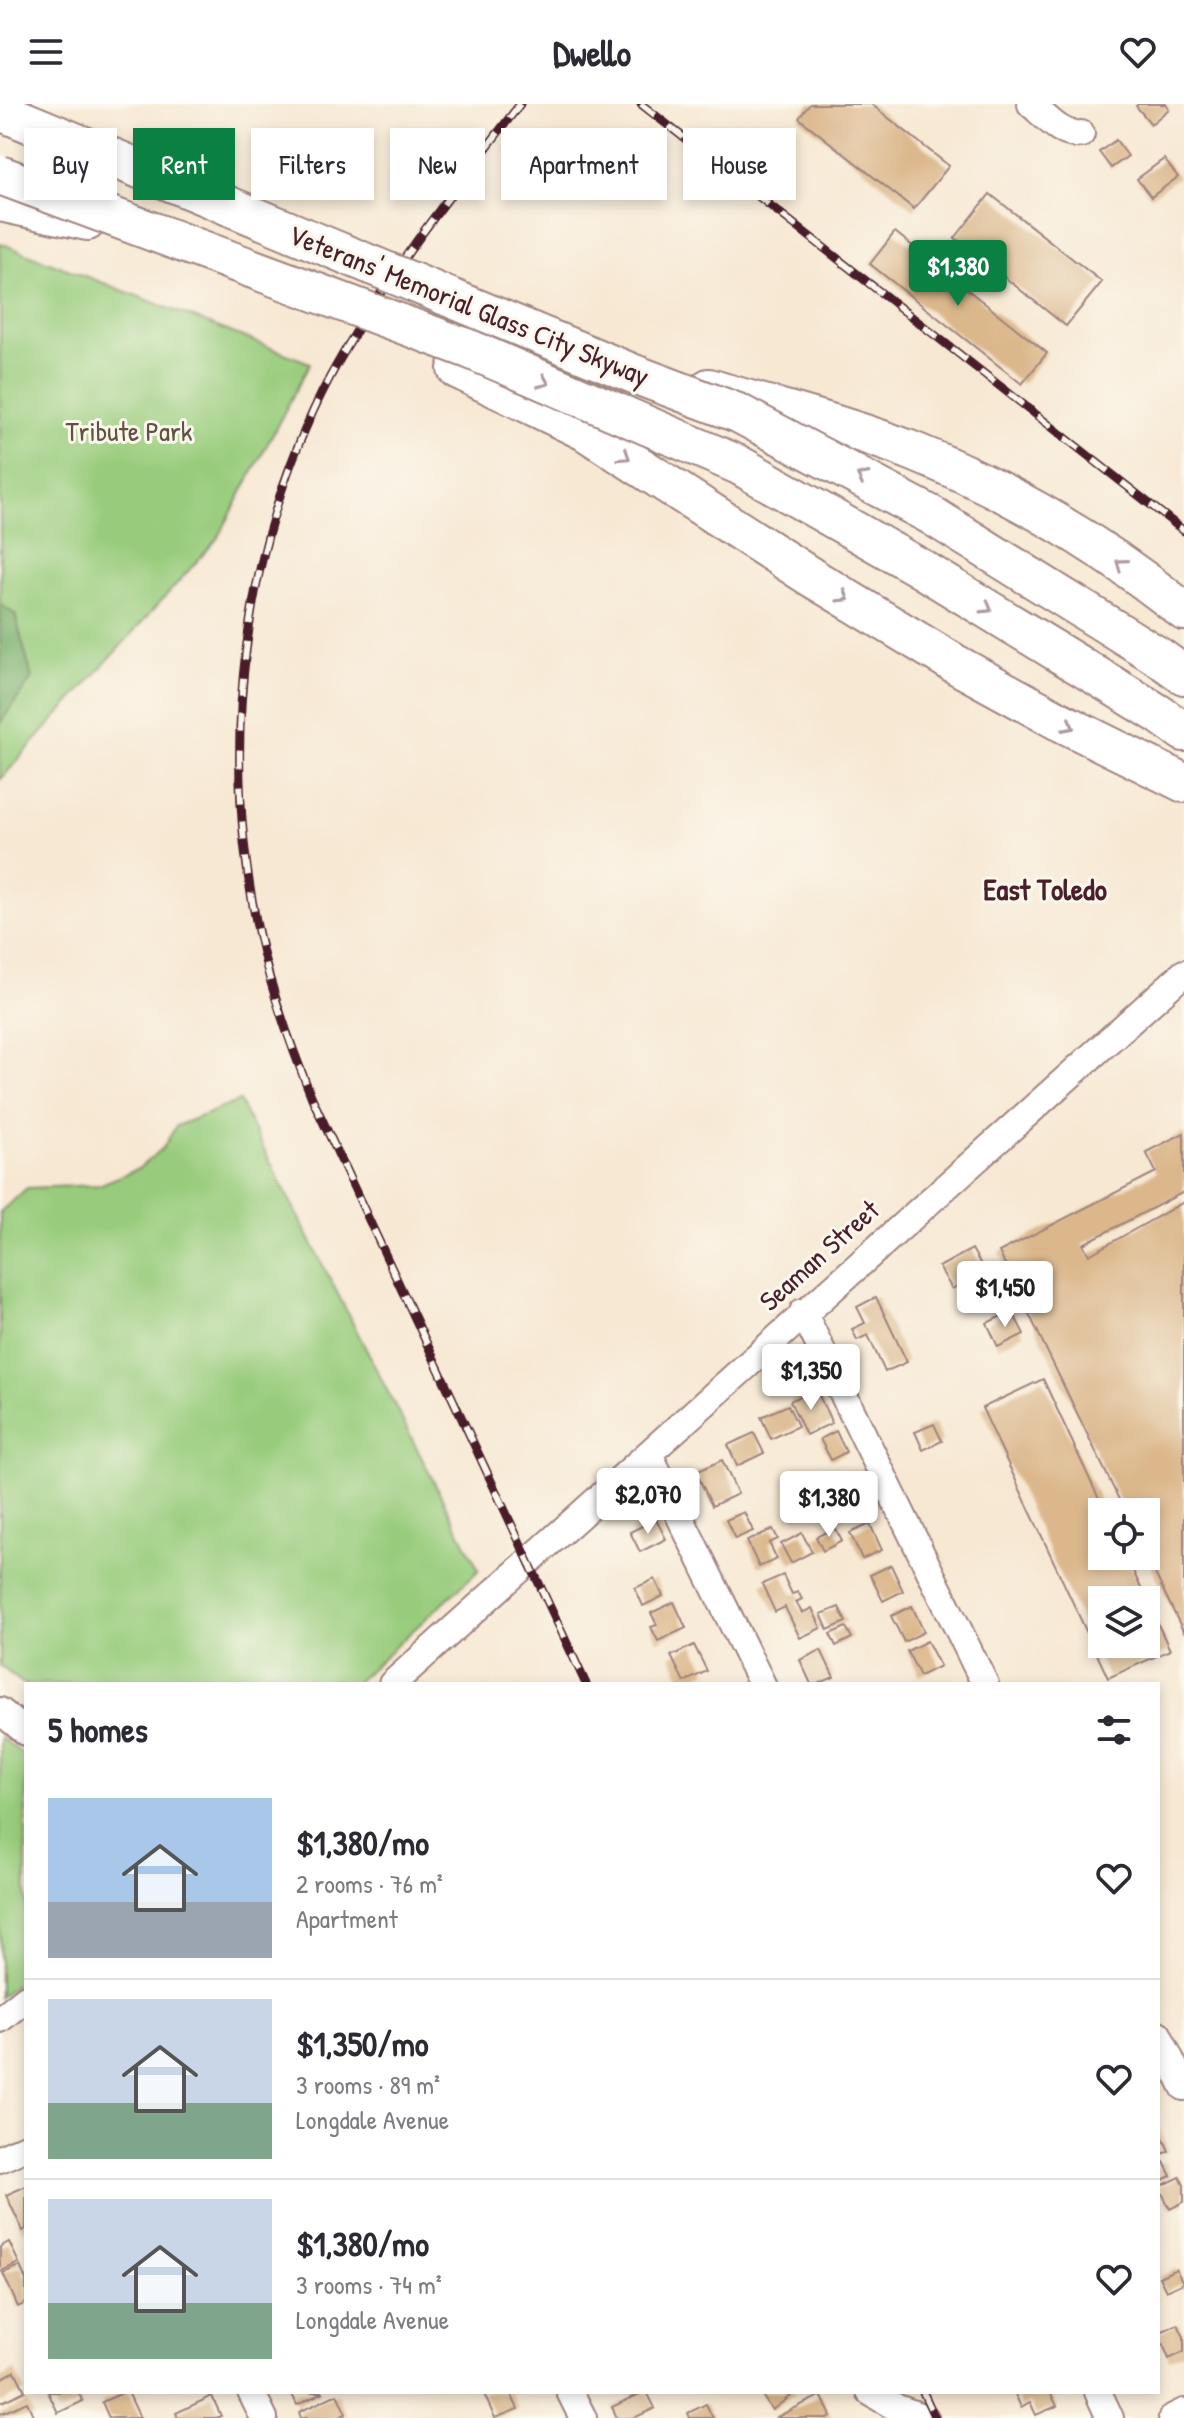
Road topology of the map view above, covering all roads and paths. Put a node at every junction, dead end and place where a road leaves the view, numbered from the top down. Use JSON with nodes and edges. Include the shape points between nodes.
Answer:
{"nodes":[{"id":1,"x":15,"y":104,"type":"edge"},
{"id":2,"x":31,"y":104,"type":"edge"},
{"id":3,"x":1031,"y":104,"type":"edge"},
{"id":4,"x":0,"y":108,"type":"edge"},
{"id":5,"x":1081,"y":134,"type":"dead end"},
{"id":6,"x":0,"y":175,"type":"edge"},
{"id":7,"x":0,"y":202,"type":"edge"},
{"id":8,"x":1184,"y":611,"type":"edge"},
{"id":9,"x":1184,"y":675,"type":"edge"},
{"id":10,"x":1184,"y":732,"type":"edge"},
{"id":11,"x":1184,"y":783,"type":"edge"},
{"id":12,"x":1184,"y":973,"type":"edge"},
{"id":13,"x":803,"y":1312,"type":"junction"},
{"id":14,"x":649,"y":1454,"type":"junction"},
{"id":15,"x":394,"y":1682,"type":"edge"},
{"id":16,"x":761,"y":1682,"type":"edge"},
{"id":17,"x":984,"y":1682,"type":"edge"},
{"id":18,"x":0,"y":1711,"type":"edge"},
{"id":19,"x":24,"y":1730,"type":"edge"},
{"id":20,"x":24,"y":2000,"type":"edge"},
{"id":21,"x":0,"y":2019,"type":"edge"},
{"id":22,"x":1160,"y":2038,"type":"edge"},
{"id":23,"x":1184,"y":2087,"type":"edge"},
{"id":24,"x":24,"y":2148,"type":"edge"},
{"id":25,"x":0,"y":2159,"type":"edge"},
{"id":26,"x":252,"y":2394,"type":"edge"},
{"id":27,"x":571,"y":2394,"type":"edge"},
{"id":28,"x":871,"y":2394,"type":"edge"},
{"id":29,"x":873,"y":2394,"type":"edge"},
{"id":30,"x":1099,"y":2394,"type":"edge"},
{"id":31,"x":1184,"y":2412,"type":"edge"},
{"id":32,"x":264,"y":2418,"type":"edge"},
{"id":33,"x":583,"y":2418,"type":"edge"},
{"id":34,"x":881,"y":2418,"type":"edge"},
{"id":35,"x":925,"y":2418,"type":"edge"},
{"id":36,"x":1110,"y":2418,"type":"edge"},
{"id":37,"x":1172,"y":2418,"type":"edge"}],
"edges":[{"from":1,"to":4,"type":"highway"},
{"from":8,"to":2,"type":"highway","one_way":true,"via":[[1062,526],[911,451],[438,303],[300,253],[146,186]]},
{"from":3,"to":5,"type":"street","via":[[1063,131]]},
{"from":9,"to":4,"type":"highway","name":"Veterans' Memorial Glass City Skyway","one_way":true,"bridge":true,"via":[[931,515],[738,413]]},
{"from":6,"to":10,"type":"highway","name":"Veterans' Memorial Glass City Skyway","one_way":true,"bridge":true,"via":[[469,349],[725,458],[920,568]]},
{"from":7,"to":11,"type":"highway","one_way":true,"via":[[109,227],[457,369],[585,431],[957,665]]},
{"from":12,"to":13,"type":"street","name":"Seaman Street"},
{"from":13,"to":14,"type":"street","name":"Seaman Street"},
{"from":13,"to":17,"type":"street"},
{"from":14,"to":15,"type":"street","name":"Seaman Street"},
{"from":14,"to":16,"type":"street"},
{"from":18,"to":19,"type":"street"},
{"from":20,"to":21,"type":"street"},
{"from":22,"to":23,"type":"street"},
{"from":24,"to":25,"type":"street"},
{"from":26,"to":32,"type":"street"},
{"from":27,"to":33,"type":"street"},
{"from":28,"to":34,"type":"street"},
{"from":29,"to":35,"type":"street"},
{"from":30,"to":36,"type":"street"},
{"from":31,"to":37,"type":"street"}]}
